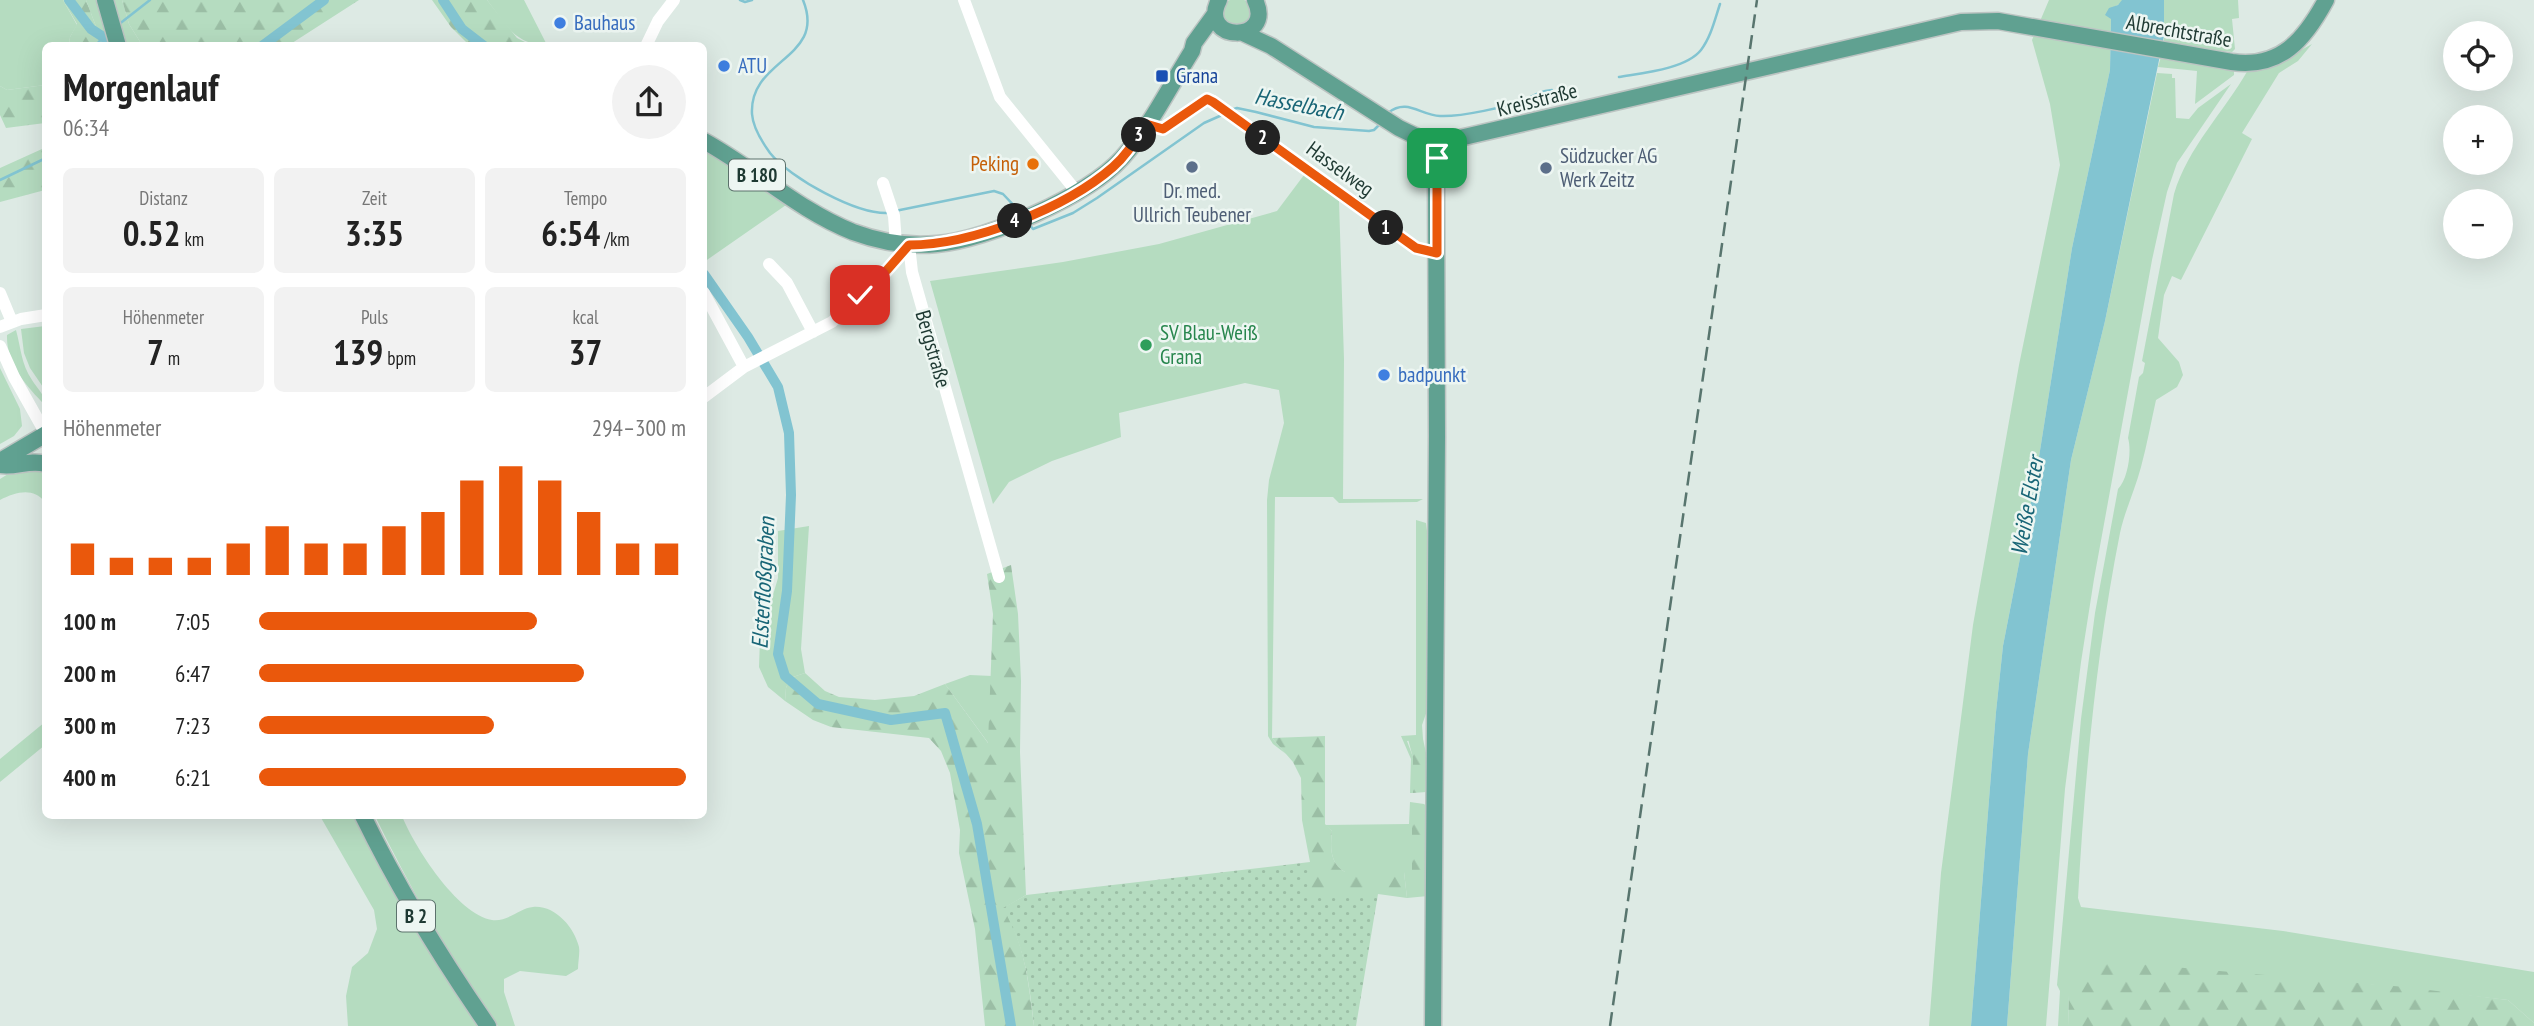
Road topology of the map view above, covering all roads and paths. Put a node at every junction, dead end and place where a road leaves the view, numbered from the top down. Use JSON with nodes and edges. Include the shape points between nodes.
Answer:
{"nodes":[{"id":1,"x":105,"y":0,"type":"edge"},
{"id":2,"x":674,"y":0,"type":"edge"},
{"id":3,"x":964,"y":0,"type":"edge"},
{"id":4,"x":2326,"y":0,"type":"edge"},
{"id":5,"x":1217,"y":4,"type":"edge"},
{"id":6,"x":1257,"y":6,"type":"edge"},
{"id":7,"x":1236,"y":32,"type":"junction"},
{"id":8,"x":117,"y":42,"type":"edge"},
{"id":9,"x":648,"y":42,"type":"edge"},
{"id":10,"x":1271,"y":47,"type":"junction"},
{"id":11,"x":1192,"y":51,"type":"junction"},
{"id":12,"x":1712,"y":80,"type":"joint"},
{"id":13,"x":1149,"y":125,"type":"junction"},
{"id":14,"x":707,"y":143,"type":"edge"},
{"id":15,"x":1438,"y":143,"type":"junction"},
{"id":16,"x":883,"y":183,"type":"dead end"},
{"id":17,"x":1076,"y":191,"type":"junction"},
{"id":18,"x":903,"y":244,"type":"junction"},
{"id":19,"x":1437,"y":253,"type":"junction"},
{"id":20,"x":769,"y":264,"type":"dead end"},
{"id":21,"x":0,"y":293,"type":"edge"},
{"id":22,"x":707,"y":297,"type":"edge"},
{"id":23,"x":42,"y":316,"type":"edge"},
{"id":24,"x":6,"y":324,"type":"edge"},
{"id":25,"x":813,"y":332,"type":"junction"},
{"id":26,"x":0,"y":346,"type":"edge"},
{"id":27,"x":755,"y":361,"type":"junction"},
{"id":28,"x":707,"y":395,"type":"edge"},
{"id":29,"x":42,"y":427,"type":"edge"},
{"id":30,"x":42,"y":437,"type":"edge"},
{"id":31,"x":0,"y":463,"type":"edge"},
{"id":32,"x":42,"y":463,"type":"edge"},
{"id":33,"x":999,"y":577,"type":"dead end"},
{"id":34,"x":365,"y":819,"type":"edge"},
{"id":35,"x":488,"y":1026,"type":"edge"},
{"id":36,"x":1433,"y":1026,"type":"edge"}],
"edges":[{"from":1,"to":8,"type":"main road"},
{"from":2,"to":9,"type":"street"},
{"from":3,"to":17,"type":"street","via":[[1000,97]]},
{"from":4,"to":12,"type":"main road","name":"Albrechtstraße","via":[[2292,48],[2262,61],[2232,62],[1984,20]]},
{"from":5,"to":7,"type":"main road","via":[[1219,25]]},
{"from":5,"to":11,"type":"main road","number":"B 180"},
{"from":6,"to":7,"type":"main road","via":[[1252,27]]},
{"from":6,"to":10,"type":"main road"},
{"from":7,"to":10,"type":"main road"},
{"from":7,"to":11,"type":"main road","number":"B 180","via":[[1211,38]]},
{"from":10,"to":15,"type":"main road","via":[[1412,135]]},
{"from":11,"to":13,"type":"main road","number":"B 180"},
{"from":12,"to":15,"type":"main road","name":"Kreisstraße"},
{"from":13,"to":17,"type":"main road","number":"B 180","via":[[1114,166]]},
{"from":13,"to":19,"type":"street","name":"Hasselweg","via":[[1169,126],[1207,99],[1416,248]]},
{"from":14,"to":18,"type":"main road","number":"B 180","via":[[821,217],[853,232]]},
{"from":15,"to":19,"type":"main road"},
{"from":16,"to":18,"type":"street","name":"Bergstraße"},
{"from":17,"to":18,"type":"main road","number":"B 180","via":[[1034,214],[952,242]]},
{"from":18,"to":25,"type":"street","via":[[887,270],[832,322]]},
{"from":18,"to":33,"type":"street","name":"Bergstraße"},
{"from":19,"to":36,"type":"main road"},
{"from":20,"to":25,"type":"street","via":[[787,283]]},
{"from":21,"to":24,"type":"street"},
{"from":22,"to":27,"type":"street"},
{"from":23,"to":24,"type":"street"},
{"from":25,"to":27,"type":"street"},
{"from":26,"to":29,"type":"street"},
{"from":27,"to":28,"type":"street"},
{"from":30,"to":31,"type":"main road"},
{"from":31,"to":32,"type":"main road","via":[[9,467],[29,461]]},
{"from":34,"to":35,"type":"main road","number":"B 2","via":[[406,900]]}]}
